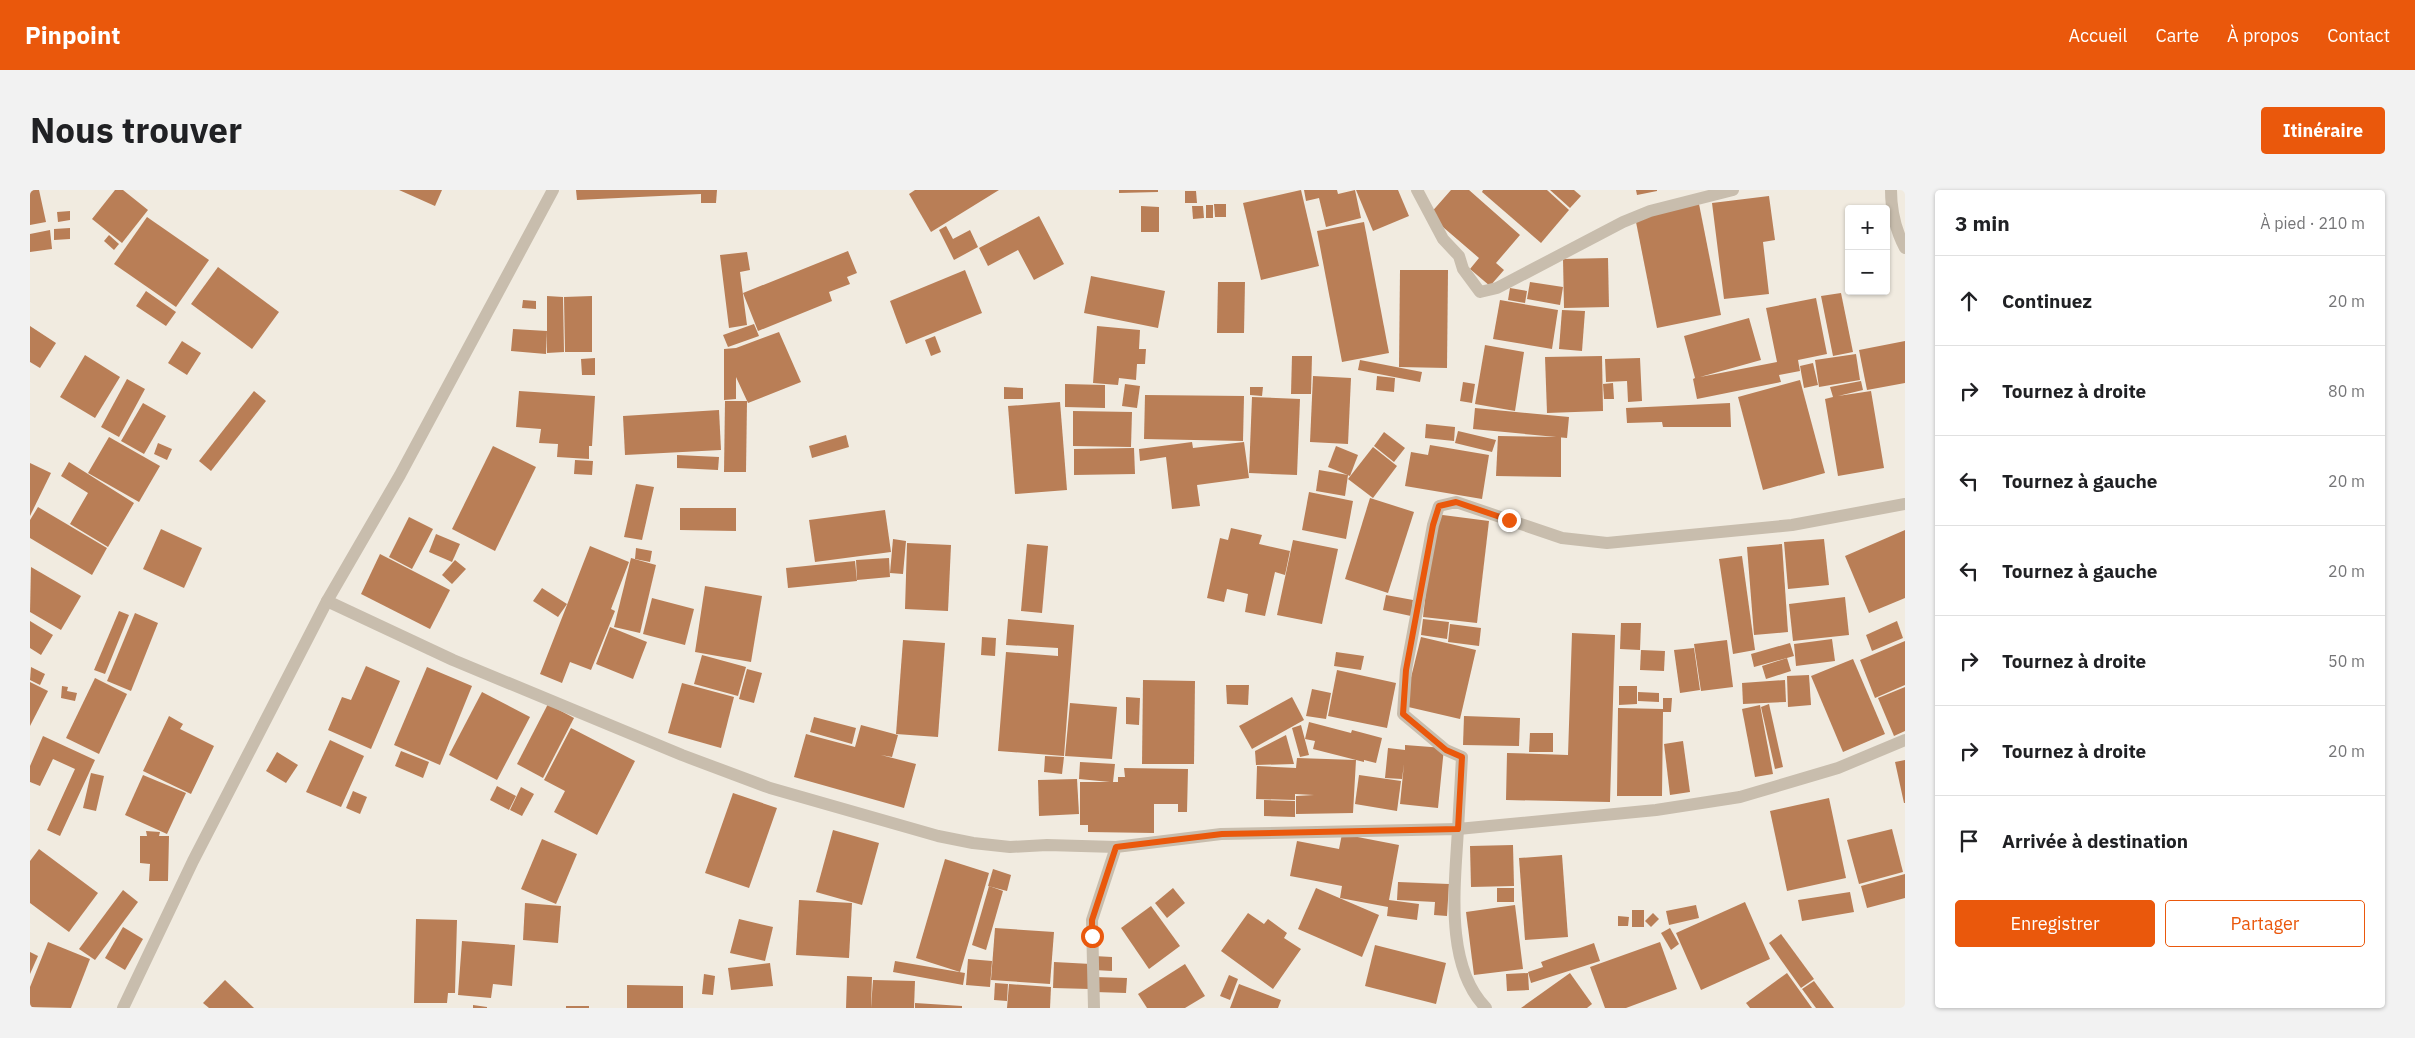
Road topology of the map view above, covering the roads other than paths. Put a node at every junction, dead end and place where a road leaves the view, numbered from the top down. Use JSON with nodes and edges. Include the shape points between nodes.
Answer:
{"nodes":[{"id":1,"x":554,"y":190,"type":"edge"},
{"id":2,"x":1417,"y":190,"type":"edge"},
{"id":3,"x":1733,"y":190,"type":"edge"},
{"id":4,"x":1890,"y":190,"type":"edge"},
{"id":5,"x":1905,"y":248,"type":"edge"},
{"id":6,"x":1905,"y":504,"type":"edge"},
{"id":7,"x":326,"y":601,"type":"junction"},
{"id":8,"x":1905,"y":740,"type":"edge"},
{"id":9,"x":1458,"y":829,"type":"junction"},
{"id":10,"x":1116,"y":847,"type":"junction"},
{"id":11,"x":123,"y":1008,"type":"edge"},
{"id":12,"x":1094,"y":1008,"type":"edge"},
{"id":13,"x":1486,"y":1008,"type":"edge"}],
"edges":[{"from":1,"to":7,"type":"street","via":[[400,475]]},
{"from":2,"to":3,"type":"street","via":[[1443,239],[1459,256],[1463,269],[1480,292],[1497,288],[1650,211]]},
{"from":4,"to":5,"type":"street","via":[[1891,210]]},
{"from":6,"to":9,"type":"street","via":[[1792,525],[1608,543],[1562,538],[1456,502],[1439,506],[1406,670],[1403,714],[1446,750],[1462,757]]},
{"from":7,"to":10,"type":"street","via":[[452,660],[682,756],[770,788],[973,843]]},
{"from":7,"to":11,"type":"street","via":[[193,861]]},
{"from":8,"to":9,"type":"street","via":[[1838,768],[1740,797],[1656,810]]},
{"from":9,"to":10,"type":"street","via":[[1222,834]]},
{"from":9,"to":13,"type":"street","via":[[1454,908],[1462,968],[1477,999]]},
{"from":10,"to":12,"type":"street","via":[[1092,920]]}]}
